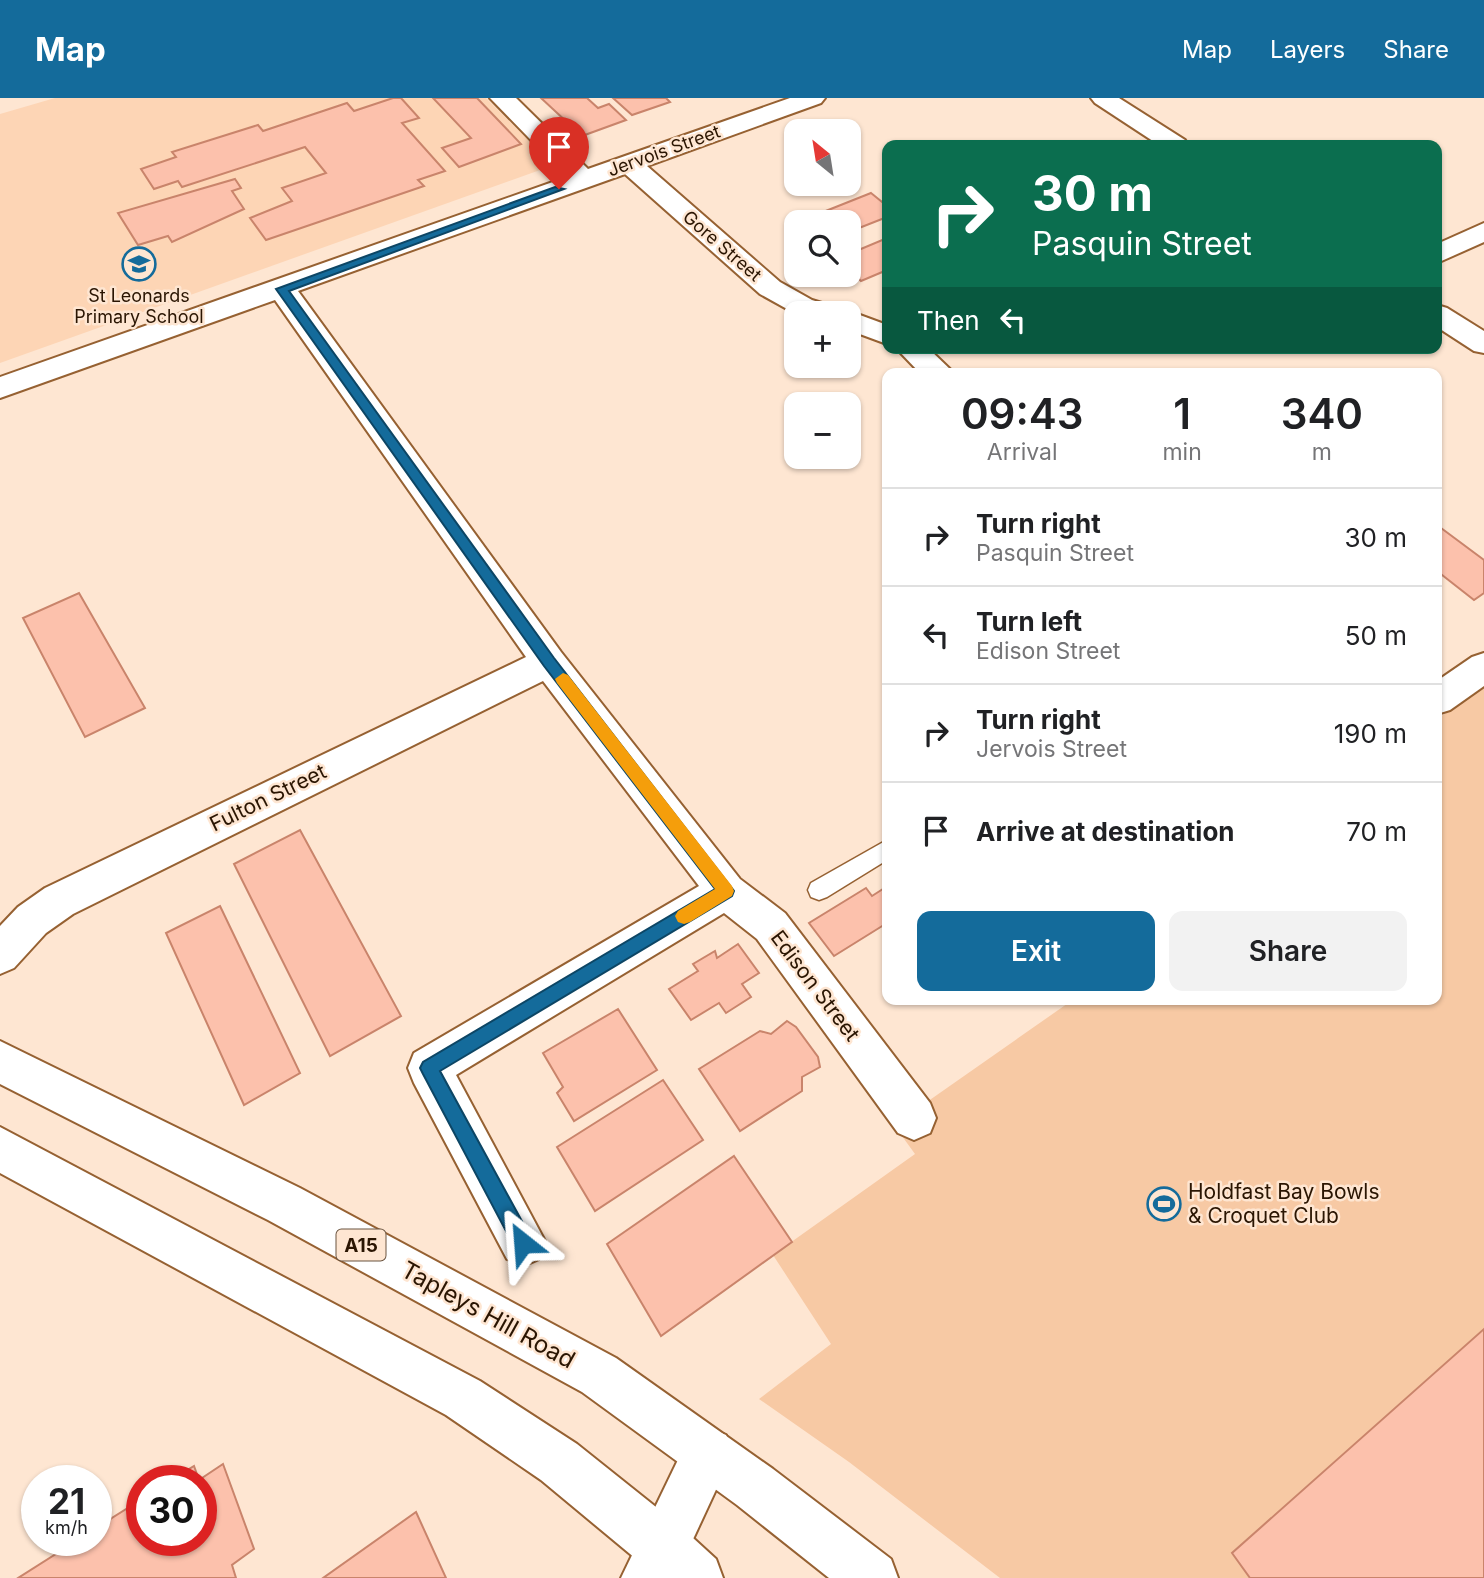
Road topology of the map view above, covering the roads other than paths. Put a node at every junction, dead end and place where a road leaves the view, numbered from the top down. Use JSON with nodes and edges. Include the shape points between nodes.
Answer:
{"nodes":[{"id":1,"x":502,"y":98,"type":"edge"},
{"id":2,"x":813,"y":98,"type":"edge"},
{"id":3,"x":1103,"y":98,"type":"edge"},
{"id":4,"x":1168,"y":140,"type":"edge"},
{"id":5,"x":628,"y":163,"type":"junction"},
{"id":6,"x":584,"y":180,"type":"junction"},
{"id":7,"x":1484,"y":231,"type":"edge"},
{"id":8,"x":1442,"y":252,"type":"edge"},
{"id":9,"x":282,"y":289,"type":"junction"},
{"id":10,"x":793,"y":301,"type":"edge"},
{"id":11,"x":1442,"y":317,"type":"edge"},
{"id":12,"x":861,"y":325,"type":"edge"},
{"id":13,"x":882,"y":333,"type":"edge"},
{"id":14,"x":1484,"y":344,"type":"edge"},
{"id":15,"x":917,"y":354,"type":"edge"},
{"id":16,"x":933,"y":368,"type":"edge"},
{"id":17,"x":0,"y":388,"type":"edge"},
{"id":18,"x":549,"y":662,"type":"junction"},
{"id":19,"x":1484,"y":667,"type":"edge"},
{"id":20,"x":1442,"y":696,"type":"edge"},
{"id":21,"x":882,"y":852,"type":"edge"},
{"id":22,"x":819,"y":890,"type":"dead end"},
{"id":23,"x":726,"y":891,"type":"junction"},
{"id":24,"x":0,"y":955,"type":"edge"},
{"id":25,"x":0,"y":1062,"type":"edge"},
{"id":26,"x":914,"y":1118,"type":"dead end"},
{"id":27,"x":0,"y":1149,"type":"edge"},
{"id":28,"x":523,"y":1243,"type":"dead end"},
{"id":29,"x":708,"y":1453,"type":"junction"},
{"id":30,"x":669,"y":1567,"type":"edge"},
{"id":31,"x":872,"y":1578,"type":"edge"}],
"edges":[{"from":1,"to":6,"type":"street"},
{"from":2,"to":5,"type":"street","name":"Jervois Street"},
{"from":3,"to":4,"type":"street"},
{"from":5,"to":6,"type":"street","name":"Jervois Street"},
{"from":5,"to":10,"type":"street","name":"Gore Street","via":[[770,288]]},
{"from":6,"to":9,"type":"street","name":"Jervois Street"},
{"from":7,"to":8,"type":"street"},
{"from":9,"to":17,"type":"street","name":"Jervois Street"},
{"from":9,"to":18,"type":"street","name":"Edison Street"},
{"from":11,"to":14,"type":"street"},
{"from":12,"to":13,"type":"street"},
{"from":15,"to":16,"type":"street"},
{"from":18,"to":23,"type":"street","name":"Edison Street"},
{"from":18,"to":24,"type":"street","name":"Fulton Street","via":[[59,901],[33,920]]},
{"from":19,"to":20,"type":"street"},
{"from":21,"to":22,"type":"lane"},
{"from":23,"to":26,"type":"street","name":"Edison Street","via":[[771,926]]},
{"from":23,"to":28,"type":"street","via":[[429,1068]]},
{"from":25,"to":29,"type":"street","name":"Tapleys Hill Road","number":"A15","via":[[284,1204],[599,1375]]},
{"from":27,"to":30,"type":"street","via":[[463,1398],[559,1462]]},
{"from":29,"to":30,"type":"street"},
{"from":29,"to":31,"type":"street","name":"Tapleys Hill Road","number":"A15"}]}
